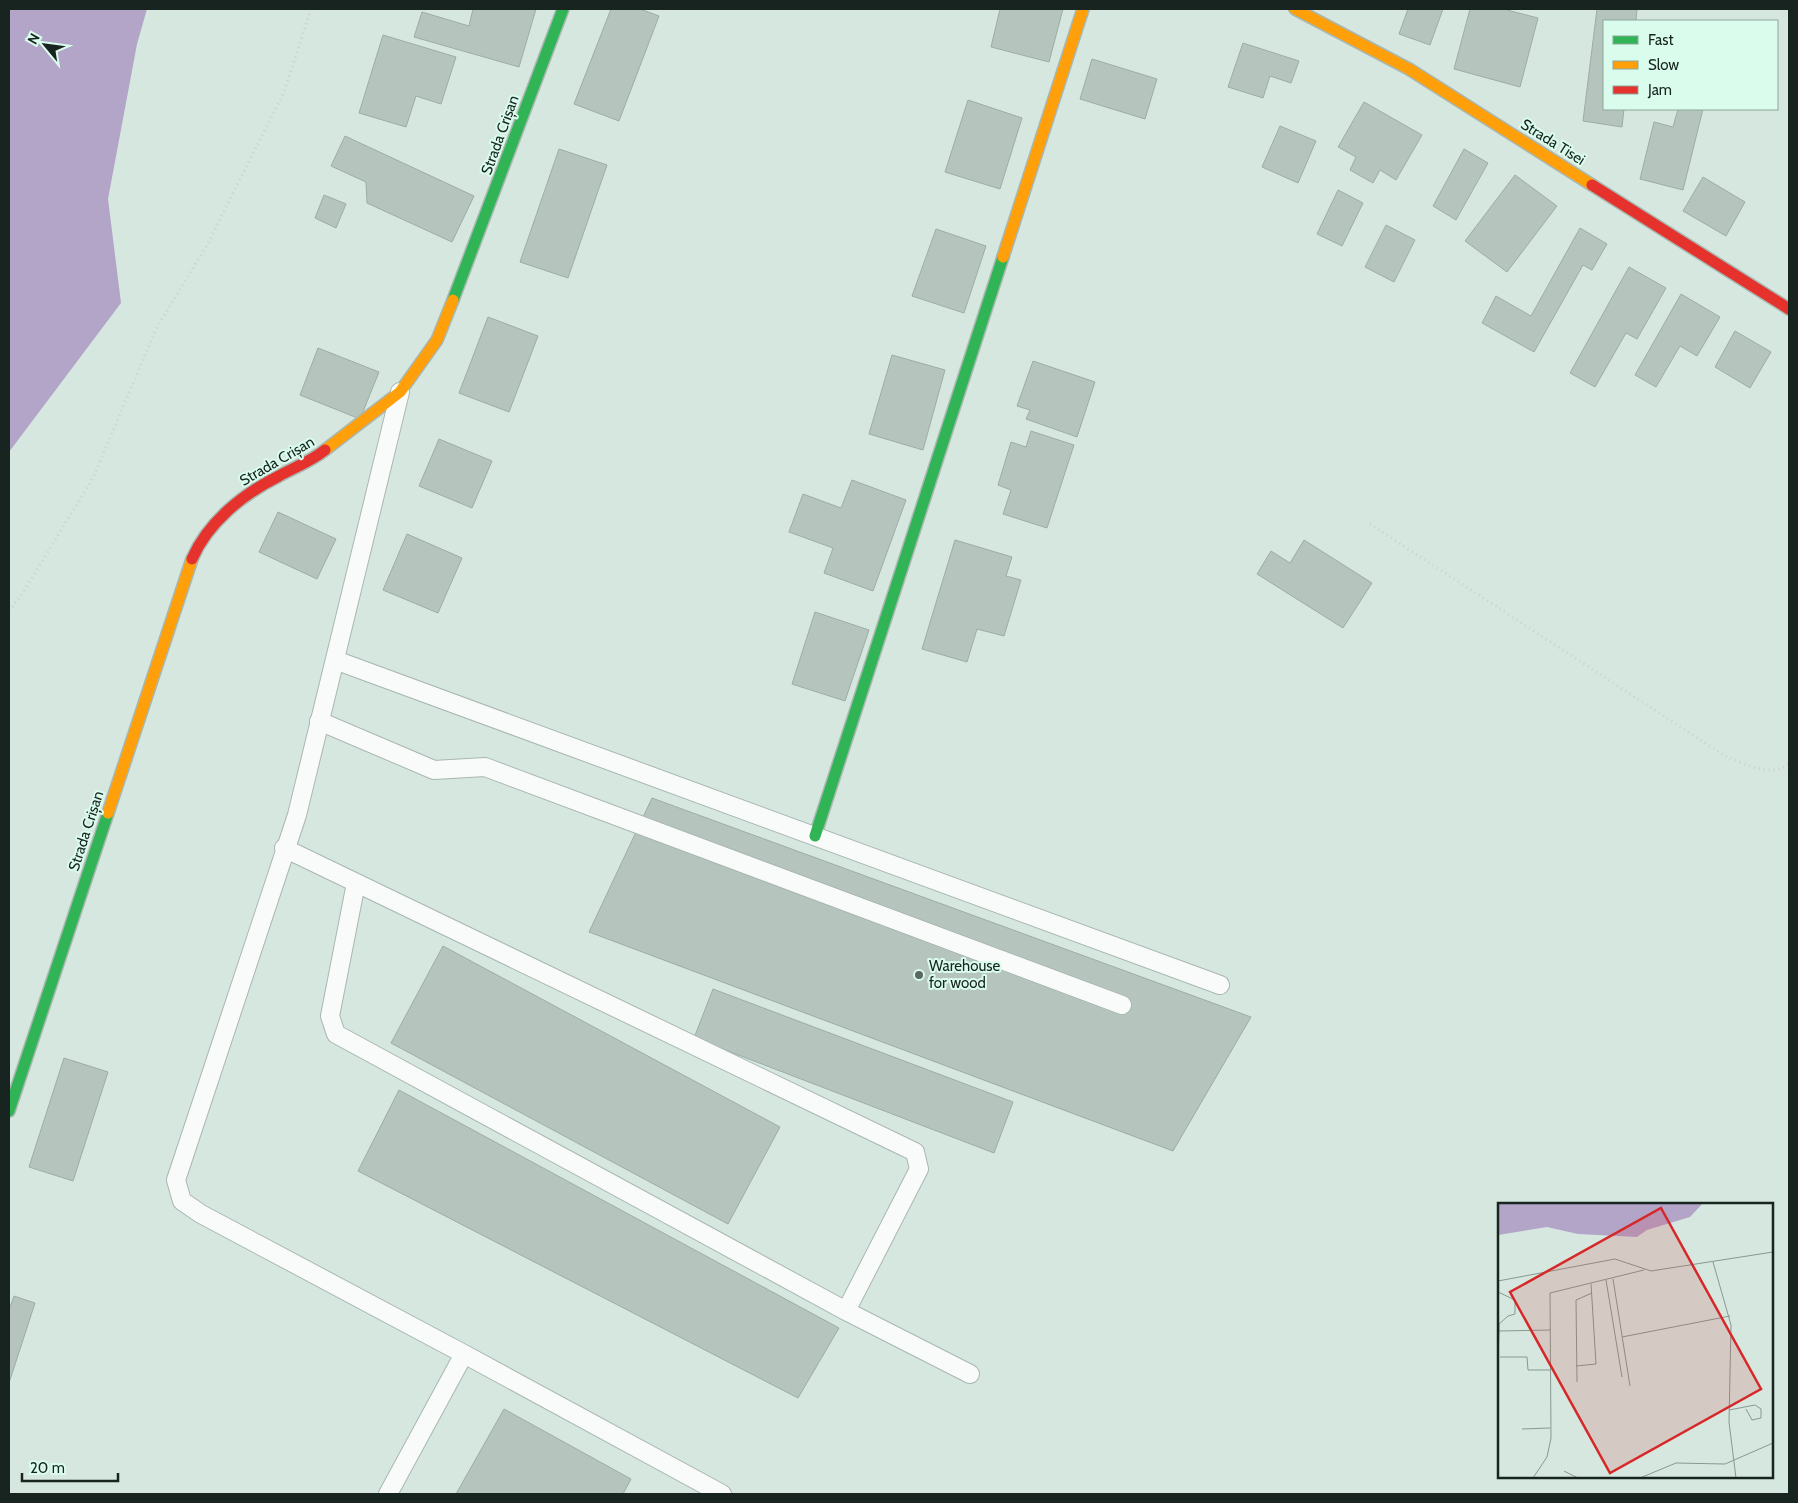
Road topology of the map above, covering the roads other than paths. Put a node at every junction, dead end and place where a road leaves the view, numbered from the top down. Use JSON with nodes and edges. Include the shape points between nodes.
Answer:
{"nodes":[{"id":1,"x":563,"y":9,"type":"edge"},
{"id":2,"x":1082,"y":9,"type":"edge"},
{"id":3,"x":1295,"y":9,"type":"edge"},
{"id":4,"x":1789,"y":309,"type":"edge"},
{"id":5,"x":400,"y":392,"type":"junction"},
{"id":6,"x":335,"y":660,"type":"junction"},
{"id":7,"x":319,"y":721,"type":"junction"},
{"id":8,"x":815,"y":836,"type":"junction"},
{"id":9,"x":284,"y":848,"type":"junction"},
{"id":10,"x":356,"y":883,"type":"junction"},
{"id":11,"x":1220,"y":985,"type":"dead end"},
{"id":12,"x":1122,"y":1005,"type":"dead end"},
{"id":13,"x":9,"y":1111,"type":"edge"},
{"id":14,"x":846,"y":1311,"type":"junction"},
{"id":15,"x":464,"y":1354,"type":"junction"},
{"id":16,"x":970,"y":1374,"type":"dead end"},
{"id":17,"x":388,"y":1494,"type":"edge"},
{"id":18,"x":722,"y":1494,"type":"edge"}],
"edges":[{"from":1,"to":5,"type":"street","name":"Strada Crișan","via":[[437,340]]},
{"from":2,"to":8,"type":"street"},
{"from":3,"to":4,"type":"street","name":"Strada Tisei","via":[[1409,69]]},
{"from":5,"to":6,"type":"lane"},
{"from":5,"to":13,"type":"street","name":"Strada Crișan","via":[[311,461],[244,497],[217,521],[198,546]]},
{"from":6,"to":7,"type":"lane"},
{"from":6,"to":8,"type":"lane"},
{"from":7,"to":9,"type":"lane","via":[[296,815]]},
{"from":7,"to":12,"type":"lane","via":[[434,770],[485,767]]},
{"from":8,"to":11,"type":"lane"},
{"from":9,"to":10,"type":"lane"},
{"from":9,"to":15,"type":"lane","via":[[176,1180],[182,1201]]},
{"from":10,"to":14,"type":"lane","via":[[330,1016],[336,1034]]},
{"from":10,"to":14,"type":"lane","via":[[915,1152],[919,1168]]},
{"from":14,"to":16,"type":"lane"},
{"from":15,"to":17,"type":"lane"},
{"from":15,"to":18,"type":"lane"}]}
